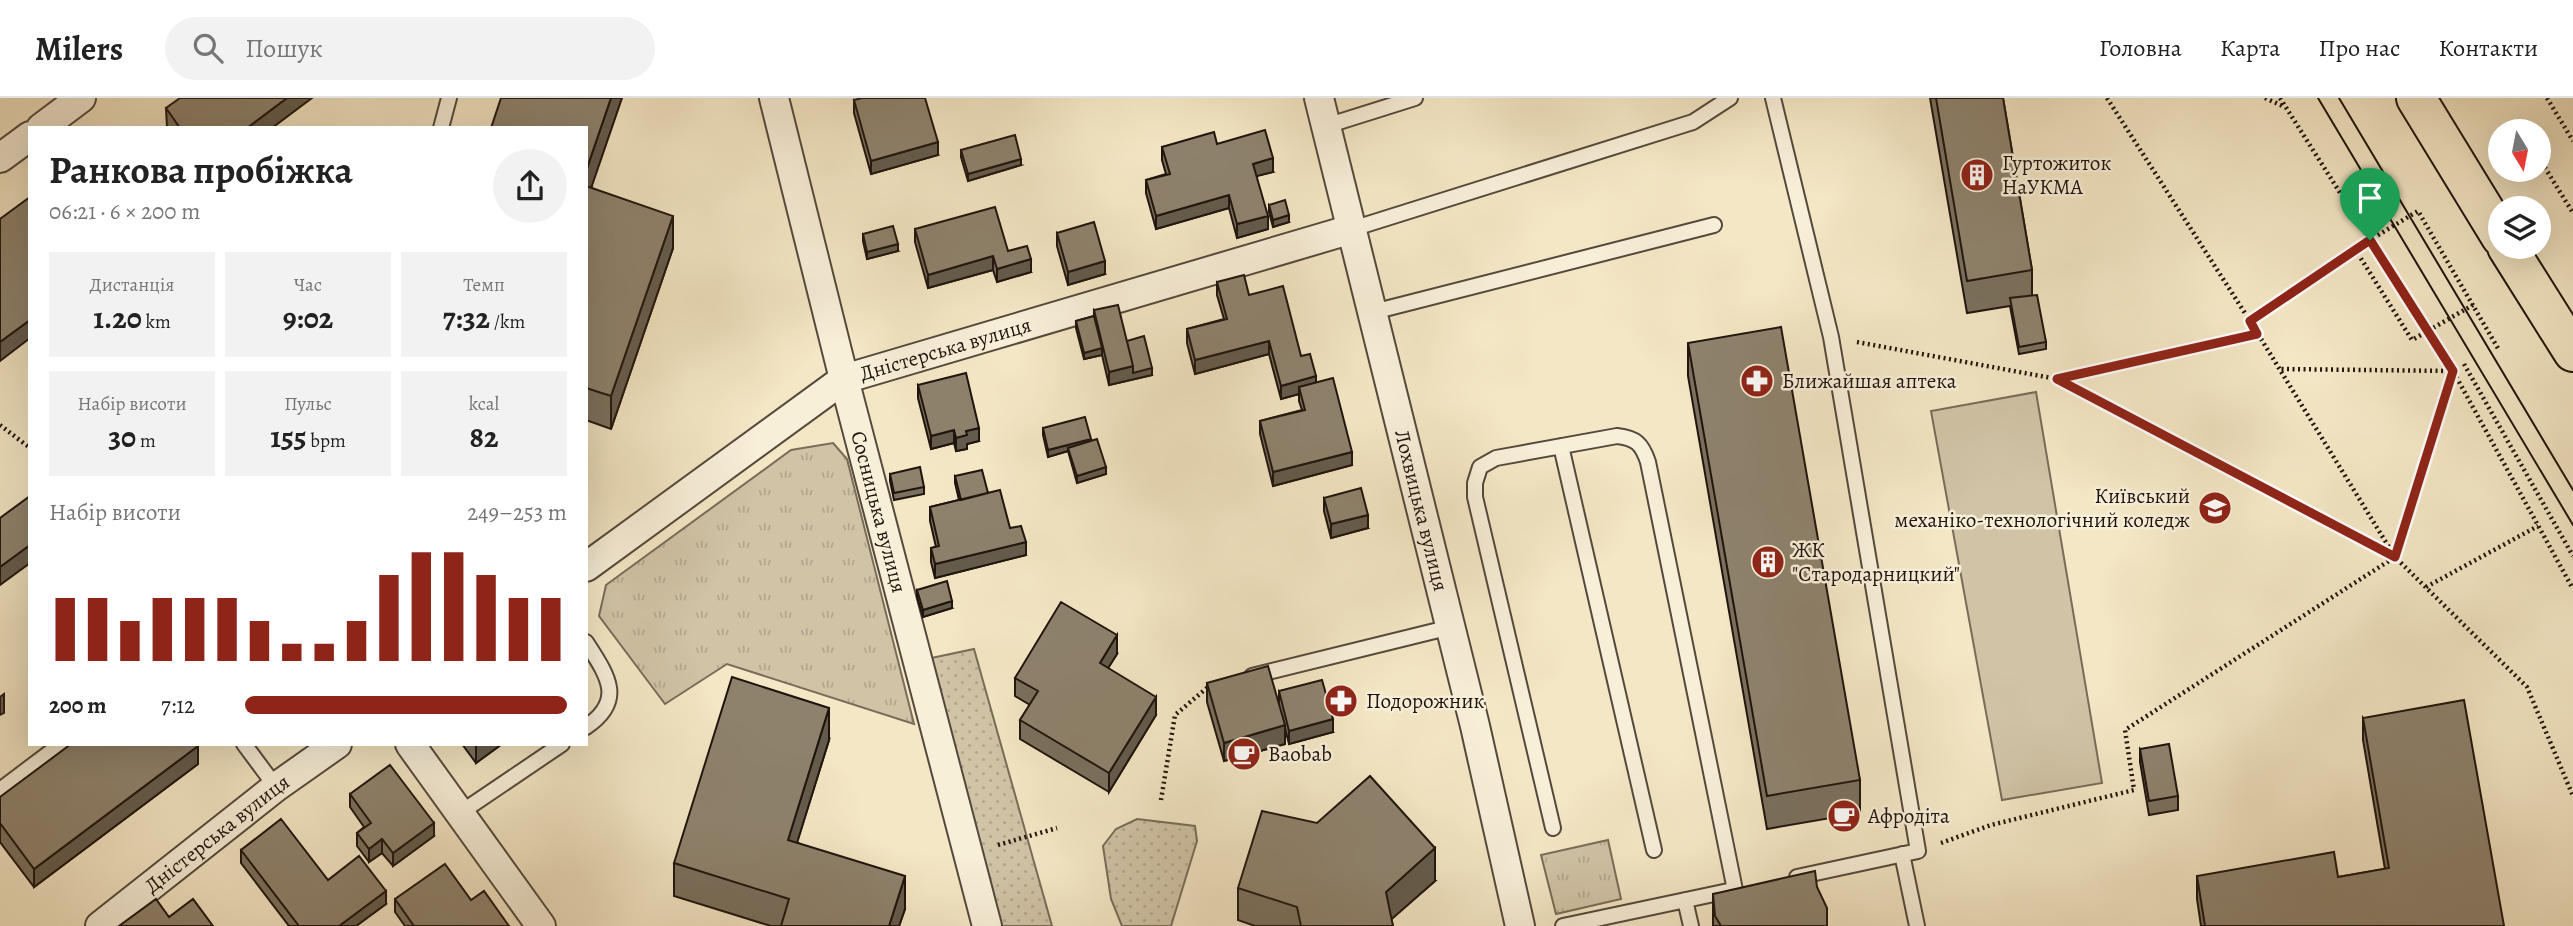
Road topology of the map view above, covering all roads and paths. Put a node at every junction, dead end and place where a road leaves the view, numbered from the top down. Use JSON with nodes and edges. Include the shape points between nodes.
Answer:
{"nodes":[{"id":1,"x":81,"y":98,"type":"edge"},
{"id":2,"x":449,"y":98,"type":"edge"},
{"id":3,"x":774,"y":98,"type":"edge"},
{"id":4,"x":1319,"y":98,"type":"edge"},
{"id":5,"x":1415,"y":98,"type":"edge"},
{"id":6,"x":1730,"y":98,"type":"edge"},
{"id":7,"x":1773,"y":98,"type":"edge"},
{"id":8,"x":2107,"y":98,"type":"edge"},
{"id":9,"x":2265,"y":98,"type":"edge"},
{"id":10,"x":2280,"y":98,"type":"edge"},
{"id":11,"x":2416,"y":98,"type":"edge"},
{"id":12,"x":2547,"y":98,"type":"edge"},
{"id":13,"x":2285,"y":107,"type":"junction"},
{"id":14,"x":1326,"y":125,"type":"junction"},
{"id":15,"x":44,"y":126,"type":"edge"},
{"id":16,"x":442,"y":126,"type":"edge"},
{"id":17,"x":28,"y":137,"type":"edge"},
{"id":18,"x":2573,"y":141,"type":"edge"},
{"id":19,"x":0,"y":158,"type":"edge"},
{"id":20,"x":2552,"y":179,"type":"edge"},
{"id":21,"x":2385,"y":209,"type":"dead end"},
{"id":22,"x":2573,"y":214,"type":"edge"},
{"id":23,"x":2488,"y":215,"type":"edge"},
{"id":24,"x":1714,"y":225,"type":"dead end"},
{"id":25,"x":2360,"y":226,"type":"junction"},
{"id":26,"x":1352,"y":229,"type":"junction"},
{"id":27,"x":2370,"y":240,"type":"junction"},
{"id":28,"x":2355,"y":249,"type":"junction"},
{"id":29,"x":2515,"y":259,"type":"edge"},
{"id":30,"x":2473,"y":305,"type":"junction"},
{"id":31,"x":1373,"y":312,"type":"junction"},
{"id":32,"x":2250,"y":321,"type":"junction"},
{"id":33,"x":2427,"y":331,"type":"junction"},
{"id":34,"x":2257,"y":334,"type":"junction"},
{"id":35,"x":1831,"y":337,"type":"junction"},
{"id":36,"x":2499,"y":350,"type":"dead end"},
{"id":37,"x":2573,"y":352,"type":"edge"},
{"id":38,"x":2464,"y":364,"type":"dead end"},
{"id":39,"x":2279,"y":369,"type":"junction"},
{"id":40,"x":2453,"y":371,"type":"junction"},
{"id":41,"x":844,"y":379,"type":"junction"},
{"id":42,"x":2057,"y":379,"type":"junction"},
{"id":43,"x":0,"y":425,"type":"edge"},
{"id":44,"x":28,"y":446,"type":"edge"},
{"id":45,"x":1562,"y":446,"type":"junction"},
{"id":46,"x":2538,"y":526,"type":"junction"},
{"id":47,"x":2573,"y":556,"type":"edge"},
{"id":48,"x":2395,"y":557,"type":"junction"},
{"id":49,"x":588,"y":566,"type":"edge"},
{"id":50,"x":2426,"y":587,"type":"junction"},
{"id":51,"x":2573,"y":589,"type":"edge"},
{"id":52,"x":1451,"y":627,"type":"junction"},
{"id":53,"x":588,"y":645,"type":"edge"},
{"id":54,"x":1208,"y":687,"type":"joint"},
{"id":55,"x":588,"y":726,"type":"edge"},
{"id":56,"x":58,"y":746,"type":"edge"},
{"id":57,"x":245,"y":746,"type":"edge"},
{"id":58,"x":334,"y":746,"type":"edge"},
{"id":59,"x":411,"y":746,"type":"edge"},
{"id":60,"x":559,"y":746,"type":"edge"},
{"id":61,"x":276,"y":787,"type":"junction"},
{"id":62,"x":0,"y":790,"type":"edge"},
{"id":63,"x":2573,"y":796,"type":"edge"},
{"id":64,"x":1161,"y":800,"type":"dead end"},
{"id":65,"x":460,"y":813,"type":"junction"},
{"id":66,"x":1057,"y":828,"type":"dead end"},
{"id":67,"x":1553,"y":828,"type":"dead end"},
{"id":68,"x":1654,"y":850,"type":"dead end"},
{"id":69,"x":1918,"y":851,"type":"junction"},
{"id":70,"x":967,"y":854,"type":"junction"},
{"id":71,"x":1902,"y":855,"type":"junction"},
{"id":72,"x":1786,"y":879,"type":"edge"},
{"id":73,"x":1685,"y":900,"type":"junction"},
{"id":74,"x":1595,"y":923,"type":"edge"},
{"id":75,"x":100,"y":926,"type":"edge"},
{"id":76,"x":541,"y":926,"type":"edge"},
{"id":77,"x":987,"y":926,"type":"edge"},
{"id":78,"x":1520,"y":926,"type":"edge"},
{"id":79,"x":1563,"y":926,"type":"edge"},
{"id":80,"x":1691,"y":926,"type":"edge"},
{"id":81,"x":1917,"y":926,"type":"edge"}],
"edges":[{"from":1,"to":15,"type":"street"},
{"from":2,"to":16,"type":"lane"},
{"from":3,"to":41,"type":"street","name":"Сосницька вулиця"},
{"from":4,"to":14,"type":"street","name":"Лохвицька вулиця"},
{"from":5,"to":14,"type":"lane"},
{"from":6,"to":26,"type":"lane","via":[[1693,122]]},
{"from":7,"to":35,"type":"lane"},
{"from":8,"to":32,"type":"path"},
{"from":9,"to":13,"type":"path"},
{"from":10,"to":13,"type":"path"},
{"from":11,"to":23,"type":"main road"},
{"from":12,"to":18,"type":"path"},
{"from":13,"to":25,"type":"path"},
{"from":14,"to":26,"type":"street","name":"Лохвицька вулиця"},
{"from":17,"to":19,"type":"street"},
{"from":20,"to":22,"type":"path"},
{"from":21,"to":25,"type":"path"},
{"from":24,"to":31,"type":"lane"},
{"from":25,"to":27,"type":"path"},
{"from":26,"to":31,"type":"street","name":"Лохвицька вулиця"},
{"from":26,"to":41,"type":"street","name":"Дністерська вулиця"},
{"from":27,"to":28,"type":"path"},
{"from":27,"to":30,"type":"path","via":[[2418,211]]},
{"from":27,"to":33,"type":"path"},
{"from":28,"to":32,"type":"path"},
{"from":28,"to":33,"type":"path","via":[[2412,340]]},
{"from":29,"to":37,"type":"main road"},
{"from":30,"to":33,"type":"path"},
{"from":30,"to":36,"type":"path"},
{"from":31,"to":52,"type":"street","name":"Лохвицька вулиця"},
{"from":32,"to":34,"type":"path"},
{"from":33,"to":40,"type":"path"},
{"from":34,"to":39,"type":"path"},
{"from":34,"to":42,"type":"path"},
{"from":35,"to":42,"type":"path"},
{"from":35,"to":69,"type":"lane"},
{"from":38,"to":47,"type":"path"},
{"from":39,"to":40,"type":"path"},
{"from":39,"to":48,"type":"path"},
{"from":40,"to":46,"type":"path"},
{"from":40,"to":48,"type":"path"},
{"from":41,"to":49,"type":"street","name":"Дністерська вулиця"},
{"from":41,"to":70,"type":"street","name":"Сосницька вулиця"},
{"from":42,"to":48,"type":"path"},
{"from":43,"to":44,"type":"path"},
{"from":45,"to":67,"type":"lane","via":[[1496,458],[1480,467],[1475,490]]},
{"from":45,"to":68,"type":"lane"},
{"from":45,"to":73,"type":"lane","via":[[1617,436],[1633,438],[1643,447],[1648,462],[1741,888]]},
{"from":46,"to":50,"type":"path"},
{"from":46,"to":51,"type":"path"},
{"from":48,"to":50,"type":"path"},
{"from":48,"to":69,"type":"path","via":[[2125,730],[2134,790],[1991,825]]},
{"from":50,"to":63,"type":"path","via":[[2527,687]]},
{"from":52,"to":54,"type":"lane"},
{"from":52,"to":78,"type":"street","name":"Лохвицька вулиця"},
{"from":53,"to":55,"type":"lane","via":[[607,675],[610,690],[608,706]]},
{"from":54,"to":64,"type":"path","via":[[1175,715]]},
{"from":56,"to":62,"type":"lane"},
{"from":57,"to":61,"type":"lane"},
{"from":58,"to":61,"type":"street","name":"Дністерська вулиця"},
{"from":59,"to":65,"type":"street"},
{"from":60,"to":65,"type":"lane"},
{"from":61,"to":75,"type":"street","name":"Дністерська вулиця"},
{"from":65,"to":76,"type":"street"},
{"from":66,"to":70,"type":"path"},
{"from":69,"to":71,"type":"lane"},
{"from":70,"to":77,"type":"street","name":"Сосницька вулиця"},
{"from":71,"to":72,"type":"lane"},
{"from":71,"to":81,"type":"lane"},
{"from":73,"to":74,"type":"lane"},
{"from":73,"to":80,"type":"lane"},
{"from":74,"to":79,"type":"lane"}]}
